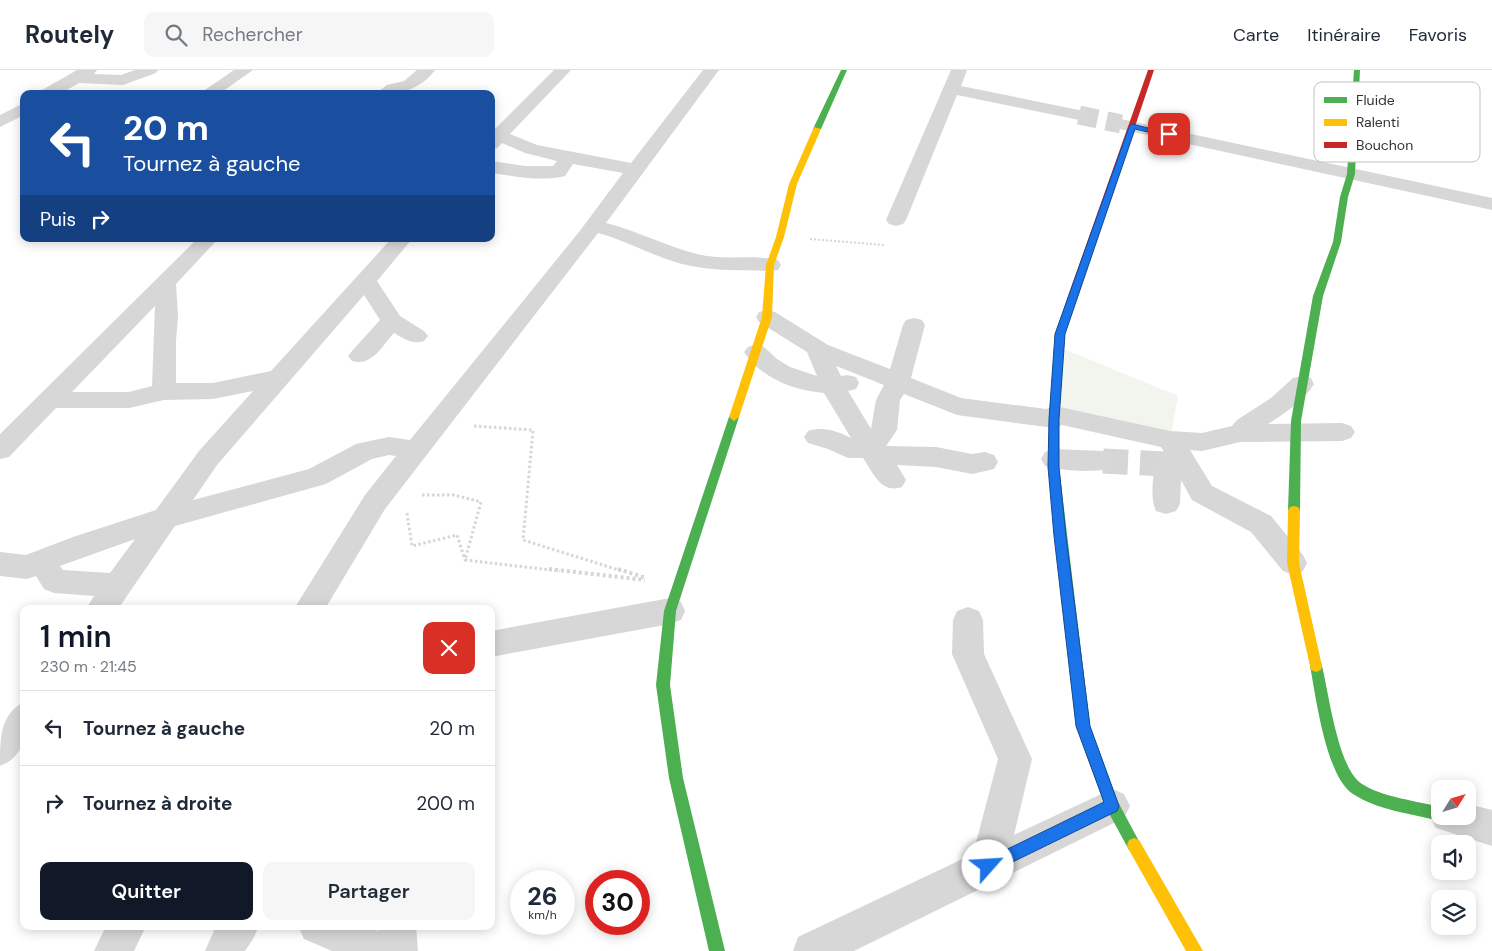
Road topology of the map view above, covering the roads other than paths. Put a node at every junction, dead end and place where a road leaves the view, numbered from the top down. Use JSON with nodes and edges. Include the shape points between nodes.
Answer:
{"nodes":[{"id":1,"x":150,"y":70,"type":"edge"},
{"id":2,"x":245,"y":70,"type":"edge"},
{"id":3,"x":427,"y":70,"type":"edge"},
{"id":4,"x":563,"y":70,"type":"edge"},
{"id":5,"x":711,"y":70,"type":"edge"},
{"id":6,"x":844,"y":70,"type":"edge"},
{"id":7,"x":959,"y":70,"type":"edge"},
{"id":8,"x":1151,"y":70,"type":"edge"},
{"id":9,"x":82,"y":74,"type":"edge"},
{"id":10,"x":952,"y":89,"type":"junction"},
{"id":11,"x":55,"y":90,"type":"edge"},
{"id":12,"x":213,"y":90,"type":"edge"},
{"id":13,"x":391,"y":90,"type":"edge"},
{"id":14,"x":20,"y":110,"type":"edge"},
{"id":15,"x":1079,"y":116,"type":"tunnel mouth"},
{"id":16,"x":0,"y":122,"type":"edge"},
{"id":17,"x":1126,"y":125,"type":"junction"},
{"id":18,"x":495,"y":140,"type":"edge"},
{"id":19,"x":530,"y":149,"type":"junction"},
{"id":20,"x":568,"y":158,"type":"junction"},
{"id":21,"x":495,"y":159,"type":"edge"},
{"id":22,"x":1352,"y":162,"type":"edge"},
{"id":23,"x":495,"y":168,"type":"edge"},
{"id":24,"x":636,"y":170,"type":"junction"},
{"id":25,"x":1351,"y":174,"type":"junction"},
{"id":26,"x":1492,"y":204,"type":"edge"},
{"id":27,"x":896,"y":220,"type":"dead end"},
{"id":28,"x":593,"y":226,"type":"junction"},
{"id":29,"x":205,"y":242,"type":"edge"},
{"id":30,"x":399,"y":242,"type":"edge"},
{"id":31,"x":770,"y":265,"type":"junction"},
{"id":32,"x":365,"y":280,"type":"junction"},
{"id":33,"x":165,"y":283,"type":"junction"},
{"id":34,"x":767,"y":317,"type":"junction"},
{"id":35,"x":392,"y":322,"type":"junction"},
{"id":36,"x":914,"y":325,"type":"dead end"},
{"id":37,"x":416,"y":336,"type":"dead end"},
{"id":38,"x":816,"y":347,"type":"junction"},
{"id":39,"x":756,"y":352,"type":"junction"},
{"id":40,"x":360,"y":356,"type":"dead end"},
{"id":41,"x":279,"y":378,"type":"junction"},
{"id":42,"x":898,"y":382,"type":"junction"},
{"id":43,"x":1302,"y":384,"type":"junction"},
{"id":44,"x":833,"y":386,"type":"junction"},
{"id":45,"x":164,"y":392,"type":"junction"},
{"id":46,"x":50,"y":400,"type":"junction"},
{"id":47,"x":1054,"y":417,"type":"junction"},
{"id":48,"x":1296,"y":432,"type":"junction"},
{"id":49,"x":1342,"y":432,"type":"dead end"},
{"id":50,"x":1240,"y":434,"type":"junction"},
{"id":51,"x":818,"y":436,"type":"dead end"},
{"id":52,"x":0,"y":450,"type":"edge"},
{"id":53,"x":416,"y":450,"type":"junction"},
{"id":54,"x":874,"y":452,"type":"junction"},
{"id":55,"x":1172,"y":458,"type":"junction"},
{"id":56,"x":1054,"y":459,"type":"junction"},
{"id":57,"x":1104,"y":461,"type":"tunnel mouth"},
{"id":58,"x":985,"y":462,"type":"dead end"},
{"id":59,"x":893,"y":480,"type":"dead end"},
{"id":60,"x":1166,"y":504,"type":"dead end"},
{"id":61,"x":165,"y":518,"type":"junction"},
{"id":62,"x":42,"y":561,"type":"junction"},
{"id":63,"x":1293,"y":563,"type":"junction"},
{"id":64,"x":0,"y":564,"type":"edge"},
{"id":65,"x":117,"y":585,"type":"junction"},
{"id":66,"x":103,"y":605,"type":"edge"},
{"id":67,"x":311,"y":605,"type":"edge"},
{"id":68,"x":670,"y":610,"type":"junction"},
{"id":69,"x":968,"y":620,"type":"dead end"},
{"id":70,"x":495,"y":643,"type":"edge"},
{"id":71,"x":20,"y":722,"type":"edge"},
{"id":72,"x":0,"y":750,"type":"edge"},
{"id":73,"x":1112,"y":806,"type":"junction"},
{"id":74,"x":1431,"y":812,"type":"edge"},
{"id":75,"x":1476,"y":824,"type":"edge"},
{"id":76,"x":1492,"y":828,"type":"edge"},
{"id":77,"x":988,"y":866,"type":"junction"},
{"id":78,"x":125,"y":930,"type":"edge"},
{"id":79,"x":237,"y":930,"type":"edge"},
{"id":80,"x":327,"y":930,"type":"edge"},
{"id":81,"x":397,"y":930,"type":"edge"},
{"id":82,"x":113,"y":951,"type":"edge"},
{"id":83,"x":224,"y":951,"type":"edge"},
{"id":84,"x":380,"y":951,"type":"edge"},
{"id":85,"x":399,"y":951,"type":"edge"},
{"id":86,"x":717,"y":951,"type":"edge"},
{"id":87,"x":812,"y":951,"type":"edge"},
{"id":88,"x":1195,"y":951,"type":"edge"}],
"edges":[{"from":1,"to":9,"type":"street","via":[[123,80]]},
{"from":2,"to":12,"type":"street"},
{"from":3,"to":13,"type":"street","via":[[410,85]]},
{"from":4,"to":18,"type":"street"},
{"from":5,"to":24,"type":"street"},
{"from":6,"to":31,"type":"street","via":[[793,184]]},
{"from":7,"to":10,"type":"street"},
{"from":8,"to":17,"type":"street"},
{"from":9,"to":11,"type":"street"},
{"from":10,"to":15,"type":"street"},
{"from":10,"to":27,"type":"street"},
{"from":14,"to":16,"type":"street"},
{"from":17,"to":25,"type":"street"},
{"from":17,"to":47,"type":"street","via":[[1060,334]]},
{"from":18,"to":19,"type":"street"},
{"from":19,"to":20,"type":"street"},
{"from":19,"to":21,"type":"street"},
{"from":20,"to":23,"type":"street","via":[[558,172]]},
{"from":20,"to":24,"type":"street"},
{"from":22,"to":25,"type":"street"},
{"from":24,"to":28,"type":"street"},
{"from":25,"to":26,"type":"street"},
{"from":25,"to":43,"type":"street","via":[[1337,242],[1318,296]]},
{"from":28,"to":31,"type":"street","via":[[622,233],[697,261]]},
{"from":28,"to":53,"type":"street"},
{"from":29,"to":33,"type":"street"},
{"from":30,"to":32,"type":"street"},
{"from":31,"to":34,"type":"street"},
{"from":32,"to":35,"type":"street"},
{"from":32,"to":41,"type":"street"},
{"from":33,"to":45,"type":"street"},
{"from":33,"to":46,"type":"street"},
{"from":34,"to":38,"type":"street"},
{"from":34,"to":39,"type":"street"},
{"from":35,"to":37,"type":"street"},
{"from":35,"to":40,"type":"street"},
{"from":36,"to":42,"type":"street"},
{"from":38,"to":42,"type":"street"},
{"from":38,"to":44,"type":"street"},
{"from":39,"to":44,"type":"street","via":[[774,368],[799,380]]},
{"from":39,"to":68,"type":"street"},
{"from":41,"to":45,"type":"street","via":[[214,391]]},
{"from":41,"to":61,"type":"street","via":[[208,458]]},
{"from":42,"to":44,"type":"street","via":[[855,382]]},
{"from":42,"to":47,"type":"street","via":[[957,406]]},
{"from":42,"to":54,"type":"street","via":[[888,400],[884,430]]},
{"from":43,"to":48,"type":"street"},
{"from":43,"to":50,"type":"street"},
{"from":44,"to":54,"type":"street"},
{"from":45,"to":46,"type":"street","via":[[129,400]]},
{"from":46,"to":52,"type":"street"},
{"from":47,"to":55,"type":"street"},
{"from":47,"to":56,"type":"street"},
{"from":48,"to":49,"type":"street"},
{"from":48,"to":50,"type":"street"},
{"from":48,"to":63,"type":"street"},
{"from":50,"to":55,"type":"street","via":[[1202,442]]},
{"from":51,"to":54,"type":"street","via":[[848,449]]},
{"from":53,"to":61,"type":"street","via":[[389,446],[365,451],[317,477]]},
{"from":53,"to":67,"type":"street","via":[[375,502]]},
{"from":54,"to":58,"type":"street","via":[[936,457],[972,464]]},
{"from":54,"to":59,"type":"street"},
{"from":55,"to":60,"type":"street"},
{"from":55,"to":63,"type":"street","via":[[1202,493],[1261,524]]},
{"from":56,"to":57,"type":"street"},
{"from":56,"to":73,"type":"street","via":[[1083,726]]},
{"from":61,"to":62,"type":"street"},
{"from":61,"to":65,"type":"street"},
{"from":62,"to":64,"type":"street","via":[[27,567]]},
{"from":62,"to":65,"type":"street","via":[[54,581]]},
{"from":63,"to":74,"type":"street","via":[[1338,761],[1354,787],[1380,799]]},
{"from":65,"to":66,"type":"street"},
{"from":68,"to":70,"type":"street"},
{"from":68,"to":86,"type":"street","via":[[663,685],[676,778]]},
{"from":69,"to":77,"type":"street","via":[[968,654],[1014,759]]},
{"from":71,"to":72,"type":"street"},
{"from":73,"to":77,"type":"street"},
{"from":73,"to":88,"type":"street"},
{"from":75,"to":76,"type":"street"},
{"from":77,"to":87,"type":"street"},
{"from":78,"to":82,"type":"street"},
{"from":79,"to":83,"type":"street"},
{"from":80,"to":84,"type":"street"},
{"from":81,"to":85,"type":"street"}]}
